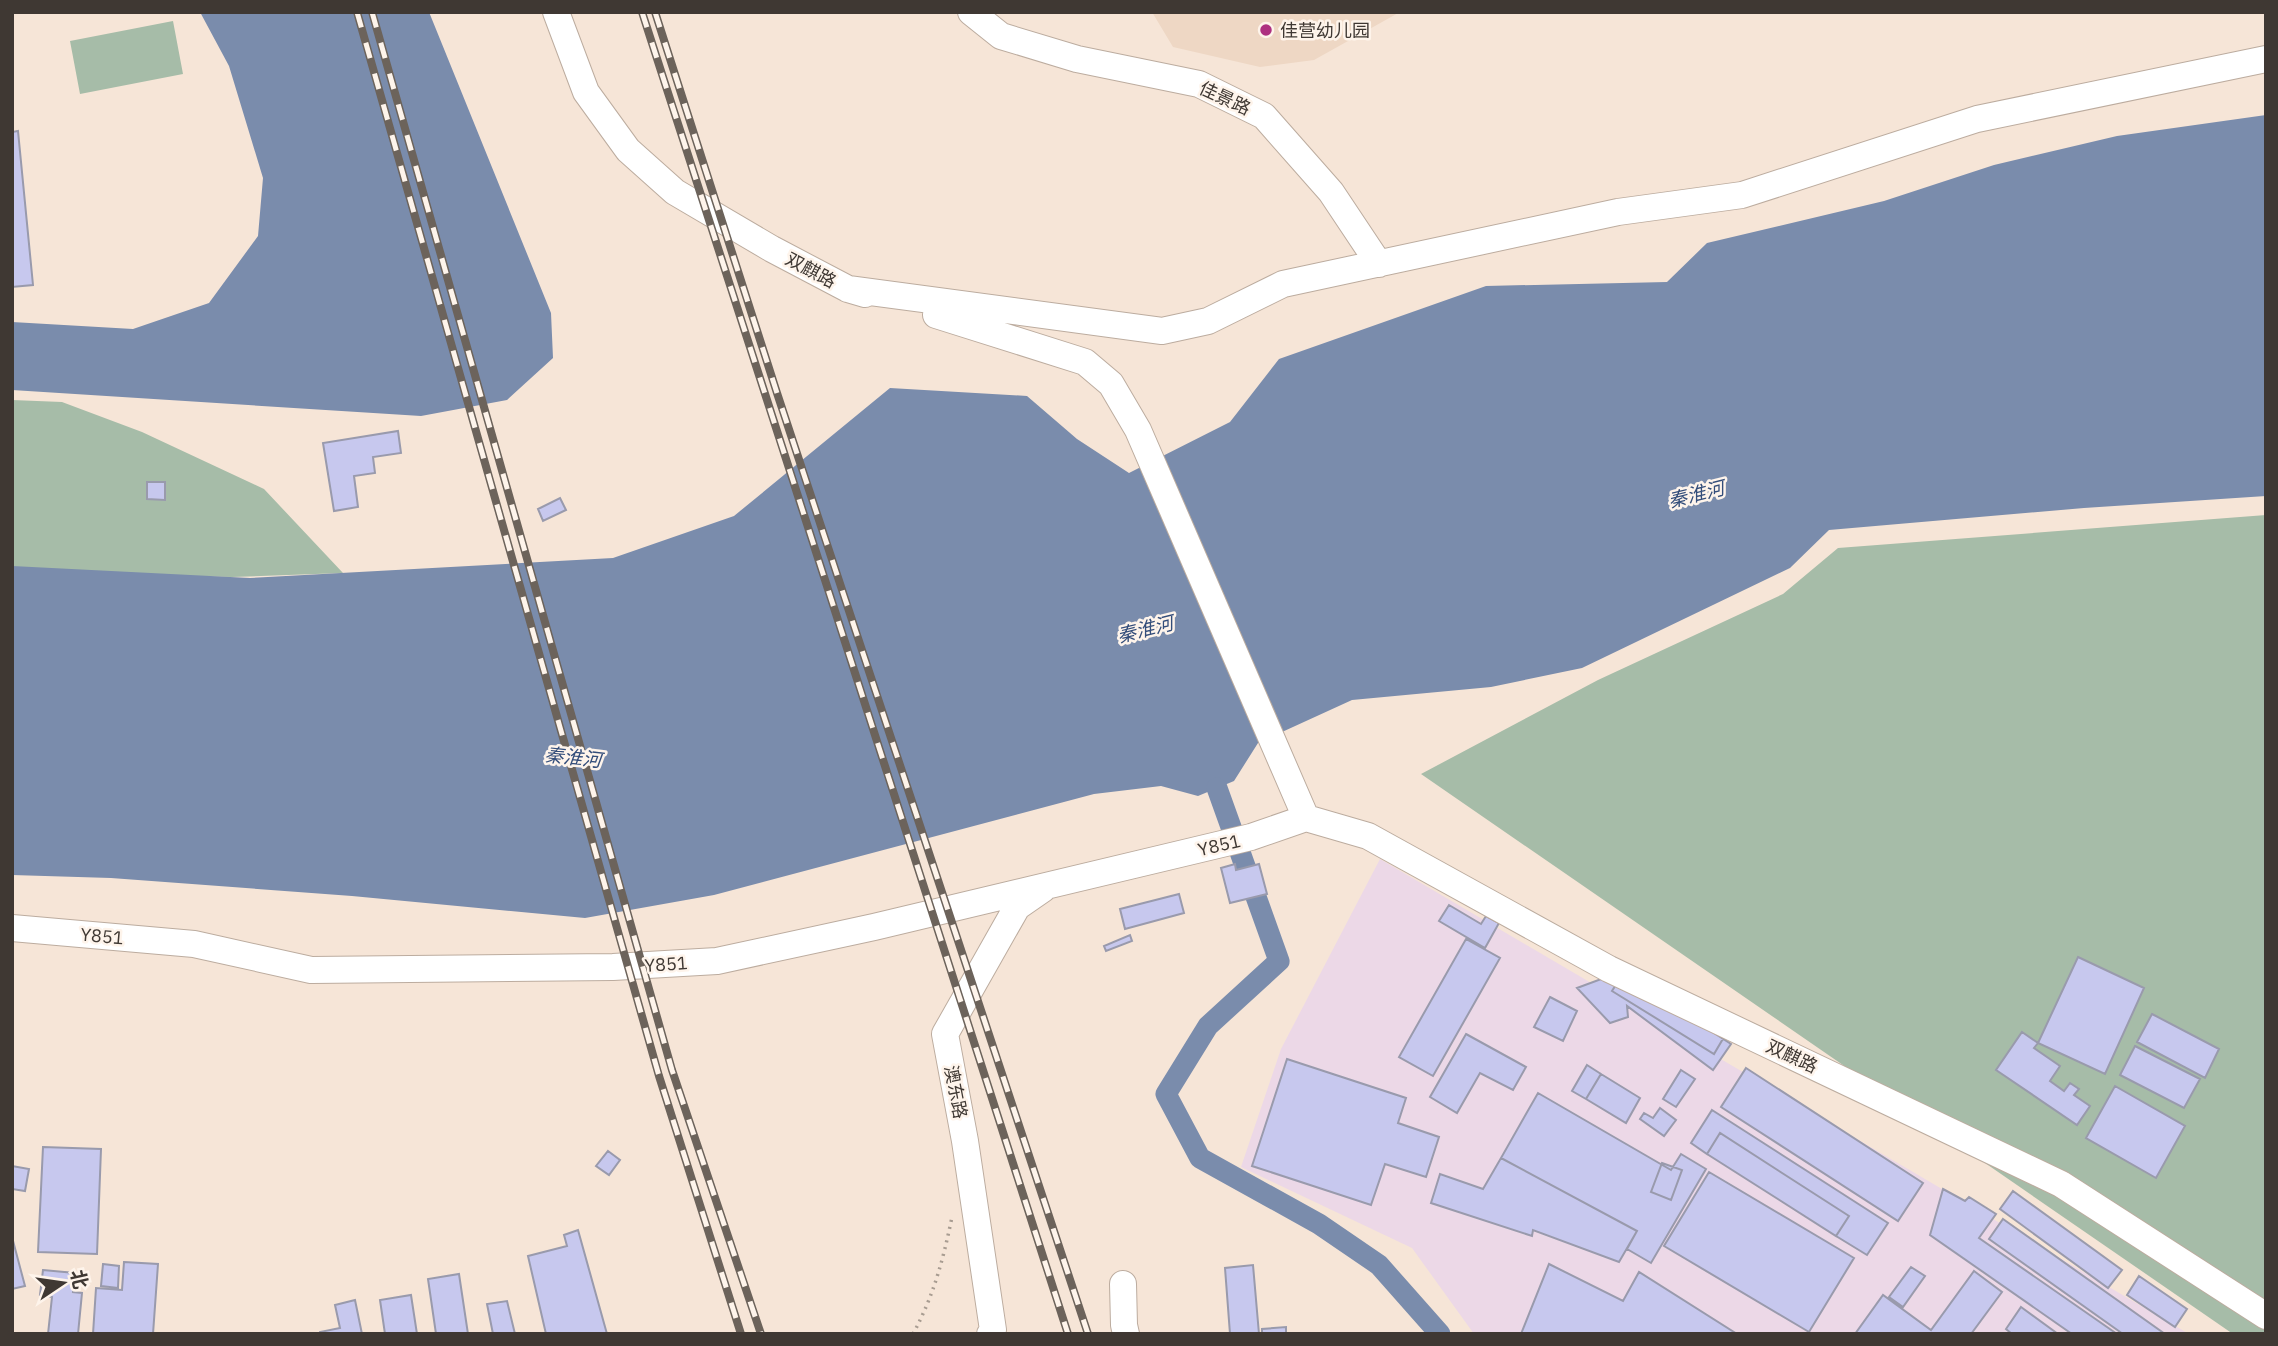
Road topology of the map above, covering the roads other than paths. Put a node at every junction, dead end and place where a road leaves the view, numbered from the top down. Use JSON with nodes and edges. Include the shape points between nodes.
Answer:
{"nodes":[{"id":1,"x":556,"y":12,"type":"edge"},
{"id":2,"x":971,"y":12,"type":"edge"},
{"id":3,"x":2266,"y":59,"type":"edge"},
{"id":4,"x":1379,"y":264,"type":"junction"},
{"id":5,"x":848,"y":289,"type":"junction"},
{"id":6,"x":1306,"y":818,"type":"junction"},
{"id":7,"x":1050,"y":884,"type":"junction"},
{"id":8,"x":12,"y":928,"type":"edge"},
{"id":9,"x":1123,"y":1284,"type":"dead end"},
{"id":10,"x":2266,"y":1316,"type":"edge"},
{"id":11,"x":990,"y":1334,"type":"edge"},
{"id":12,"x":1126,"y":1334,"type":"edge"}],
"edges":[{"from":1,"to":5,"type":"street","name":"双麒路","via":[[586,92],[628,150],[675,192]]},
{"from":2,"to":4,"type":"street","name":"佳景路","via":[[1001,36],[1077,59],[1199,84],[1264,116],[1331,192]]},
{"from":3,"to":4,"type":"street","via":[[1977,119],[1742,195],[1618,212]]},
{"from":4,"to":5,"type":"street","via":[[1283,284],[1208,321],[1162,331]]},
{"from":5,"to":6,"type":"street","name":"双麒路","via":[[1085,362],[1111,384],[1138,430]]},
{"from":6,"to":7,"type":"street","name":"Y851","via":[[1251,837]]},
{"from":6,"to":10,"type":"street","name":"双麒路","via":[[1367,836],[1609,969],[2061,1184]]},
{"from":7,"to":8,"type":"street","name":"Y851","via":[[717,961],[613,967],[311,970],[194,944]]},
{"from":7,"to":11,"type":"street","name":"澳东路","via":[[1017,907],[944,1034],[979,1227]]},
{"from":9,"to":12,"type":"street"}]}
